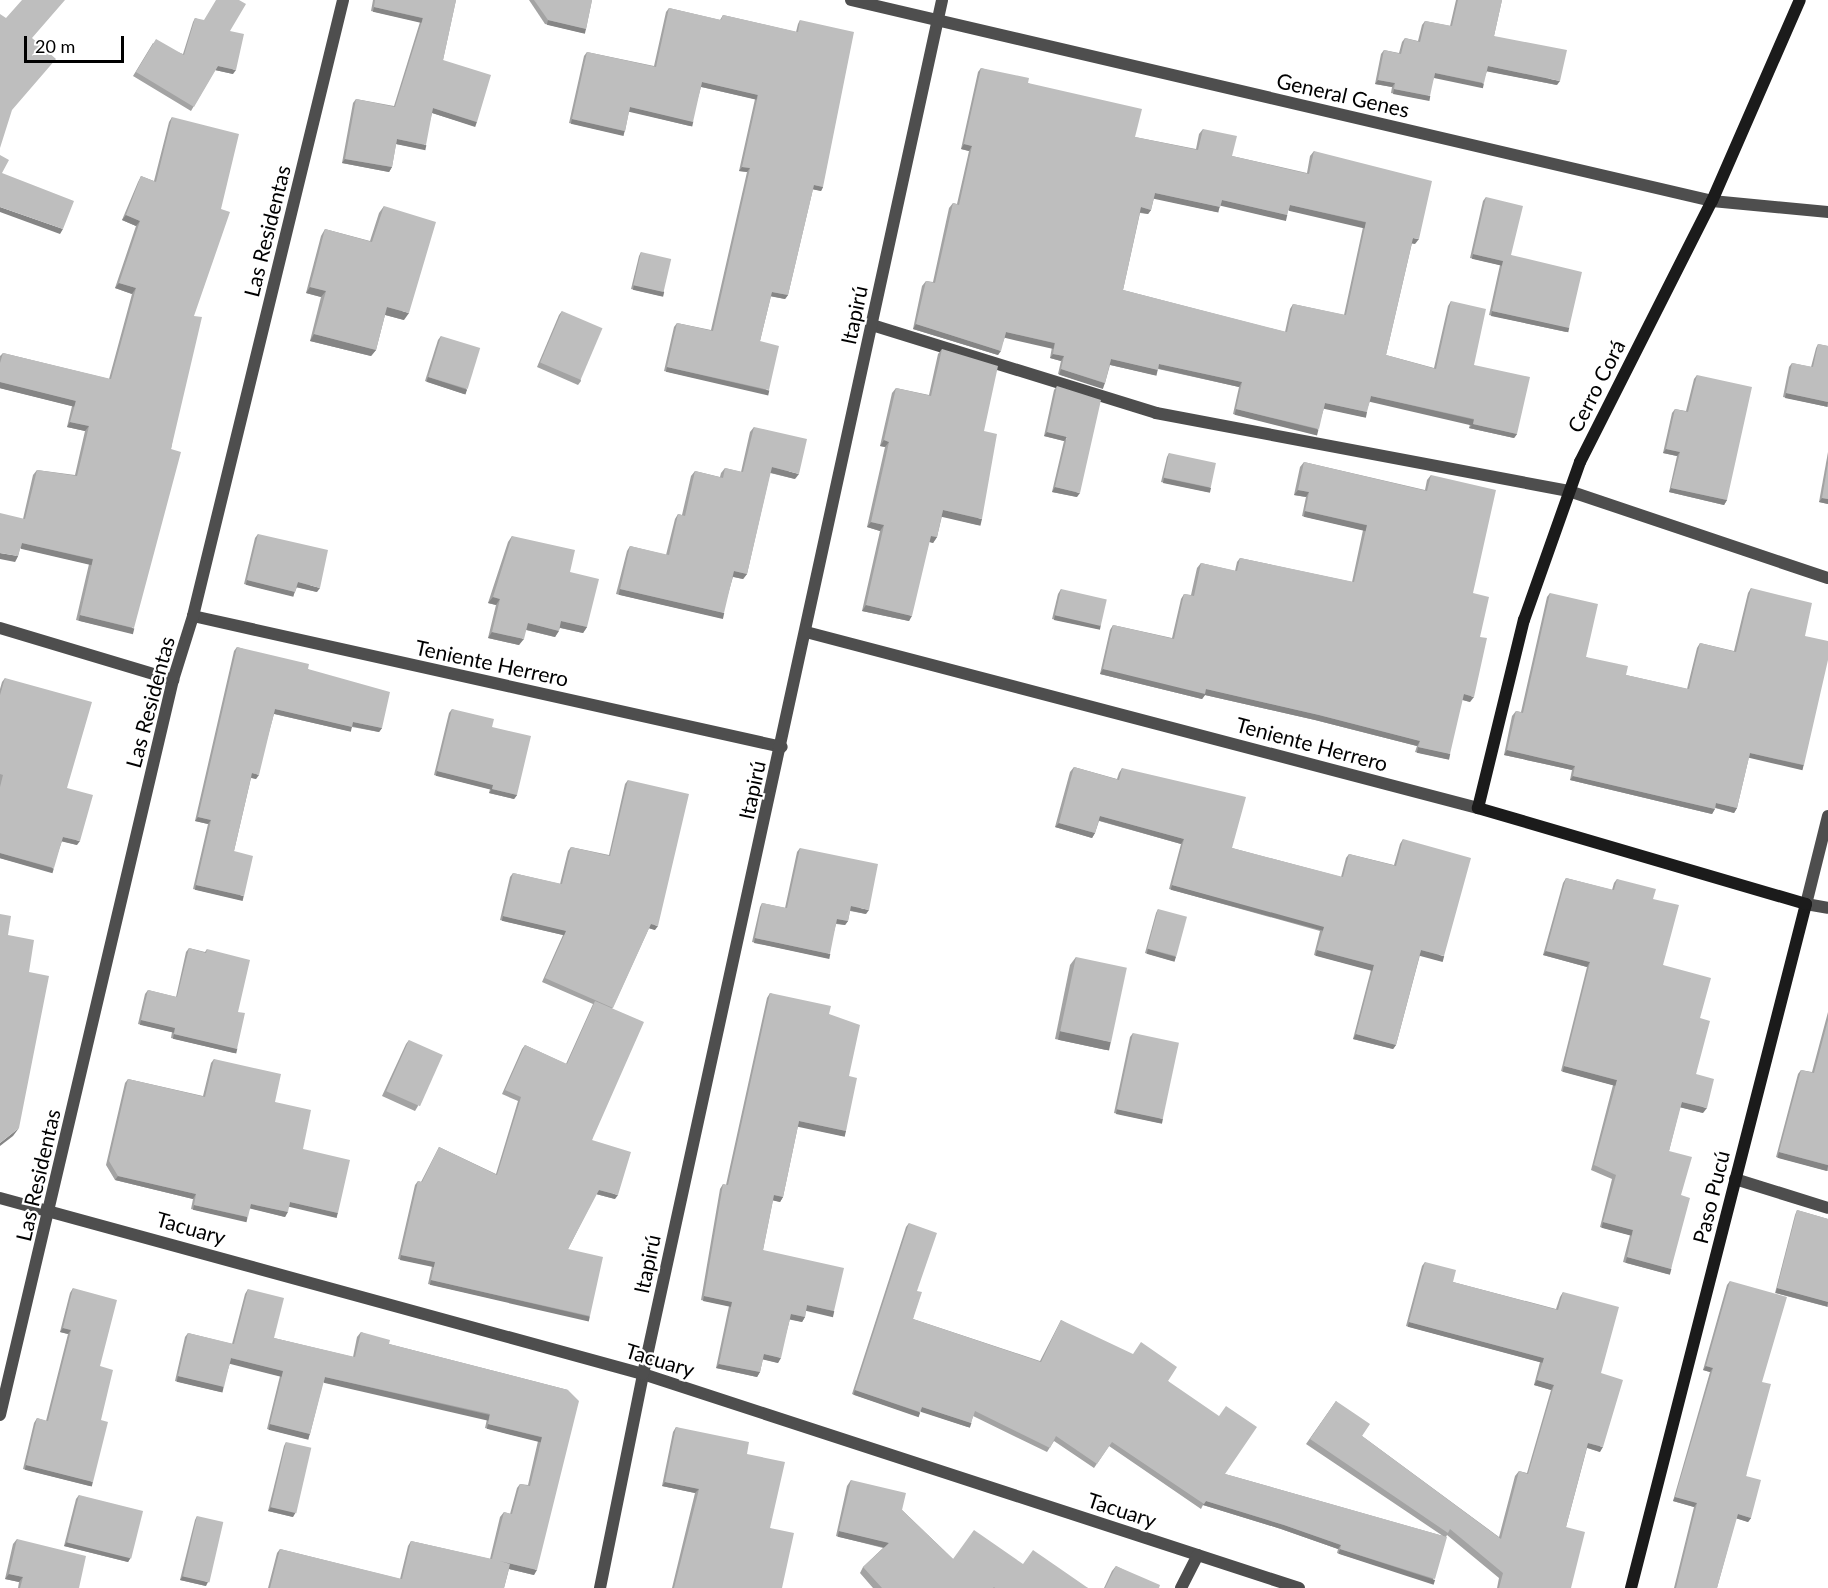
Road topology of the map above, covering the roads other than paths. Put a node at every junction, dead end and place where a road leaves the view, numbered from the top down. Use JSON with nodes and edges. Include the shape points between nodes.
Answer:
{"nodes":[{"id":1,"x":343,"y":0,"type":"edge"},
{"id":2,"x":851,"y":0,"type":"edge"},
{"id":3,"x":942,"y":0,"type":"edge"},
{"id":4,"x":1800,"y":0,"type":"edge"},
{"id":5,"x":937,"y":20,"type":"junction"},
{"id":6,"x":1712,"y":201,"type":"junction"},
{"id":7,"x":1828,"y":212,"type":"edge"},
{"id":8,"x":872,"y":325,"type":"junction"},
{"id":9,"x":1569,"y":491,"type":"junction"},
{"id":10,"x":1828,"y":578,"type":"edge"},
{"id":11,"x":193,"y":616,"type":"junction"},
{"id":12,"x":0,"y":628,"type":"edge"},
{"id":13,"x":806,"y":632,"type":"junction"},
{"id":14,"x":173,"y":680,"type":"junction"},
{"id":15,"x":782,"y":747,"type":"junction"},
{"id":16,"x":1478,"y":808,"type":"junction"},
{"id":17,"x":1828,"y":816,"type":"edge"},
{"id":18,"x":1806,"y":904,"type":"junction"},
{"id":19,"x":1828,"y":908,"type":"edge"},
{"id":20,"x":1735,"y":1179,"type":"junction"},
{"id":21,"x":0,"y":1198,"type":"edge"},
{"id":22,"x":1828,"y":1208,"type":"edge"},
{"id":23,"x":50,"y":1209,"type":"junction"},
{"id":24,"x":643,"y":1374,"type":"junction"},
{"id":25,"x":0,"y":1415,"type":"edge"},
{"id":26,"x":1198,"y":1555,"type":"junction"},
{"id":27,"x":600,"y":1588,"type":"edge"},
{"id":28,"x":1181,"y":1588,"type":"edge"},
{"id":29,"x":1299,"y":1588,"type":"edge"},
{"id":30,"x":1631,"y":1588,"type":"edge"}],
"edges":[{"from":1,"to":11,"type":"street","name":"Las Residentas"},
{"from":2,"to":5,"type":"street","name":"General Genes"},
{"from":3,"to":5,"type":"street","name":"Itapirú"},
{"from":4,"to":6,"type":"main road","name":"Cerro Corá"},
{"from":5,"to":6,"type":"street","name":"General Genes"},
{"from":5,"to":8,"type":"street","name":"Itapirú"},
{"from":6,"to":7,"type":"street","name":"General Genes"},
{"from":6,"to":9,"type":"main road","name":"Cerro Corá"},
{"from":8,"to":9,"type":"street","via":[[1156,413]]},
{"from":8,"to":13,"type":"street","name":"Itapirú"},
{"from":9,"to":10,"type":"street"},
{"from":9,"to":16,"type":"main road","name":"Cerro Corá","via":[[1524,620]]},
{"from":11,"to":14,"type":"street","name":"Las Residentas"},
{"from":11,"to":15,"type":"street","name":"Teniente Herrero"},
{"from":12,"to":14,"type":"street"},
{"from":13,"to":15,"type":"street","name":"Itapirú"},
{"from":13,"to":16,"type":"street","name":"Teniente Herrero"},
{"from":14,"to":23,"type":"street","name":"Las Residentas"},
{"from":15,"to":24,"type":"street","name":"Itapirú"},
{"from":16,"to":18,"type":"main road","name":"Teniente Herrero"},
{"from":17,"to":18,"type":"street","name":"Paso Pucú"},
{"from":18,"to":19,"type":"street"},
{"from":18,"to":20,"type":"main road","name":"Paso Pucú"},
{"from":20,"to":22,"type":"street"},
{"from":20,"to":30,"type":"main road","name":"Paso Pucú"},
{"from":21,"to":23,"type":"street","name":"Tacuary"},
{"from":23,"to":24,"type":"street","name":"Tacuary"},
{"from":23,"to":25,"type":"street","name":"Las Residentas"},
{"from":24,"to":26,"type":"street","name":"Tacuary"},
{"from":24,"to":27,"type":"street","name":"Itapirú"},
{"from":26,"to":28,"type":"street"},
{"from":26,"to":29,"type":"street","name":"Tacuary"}]}
